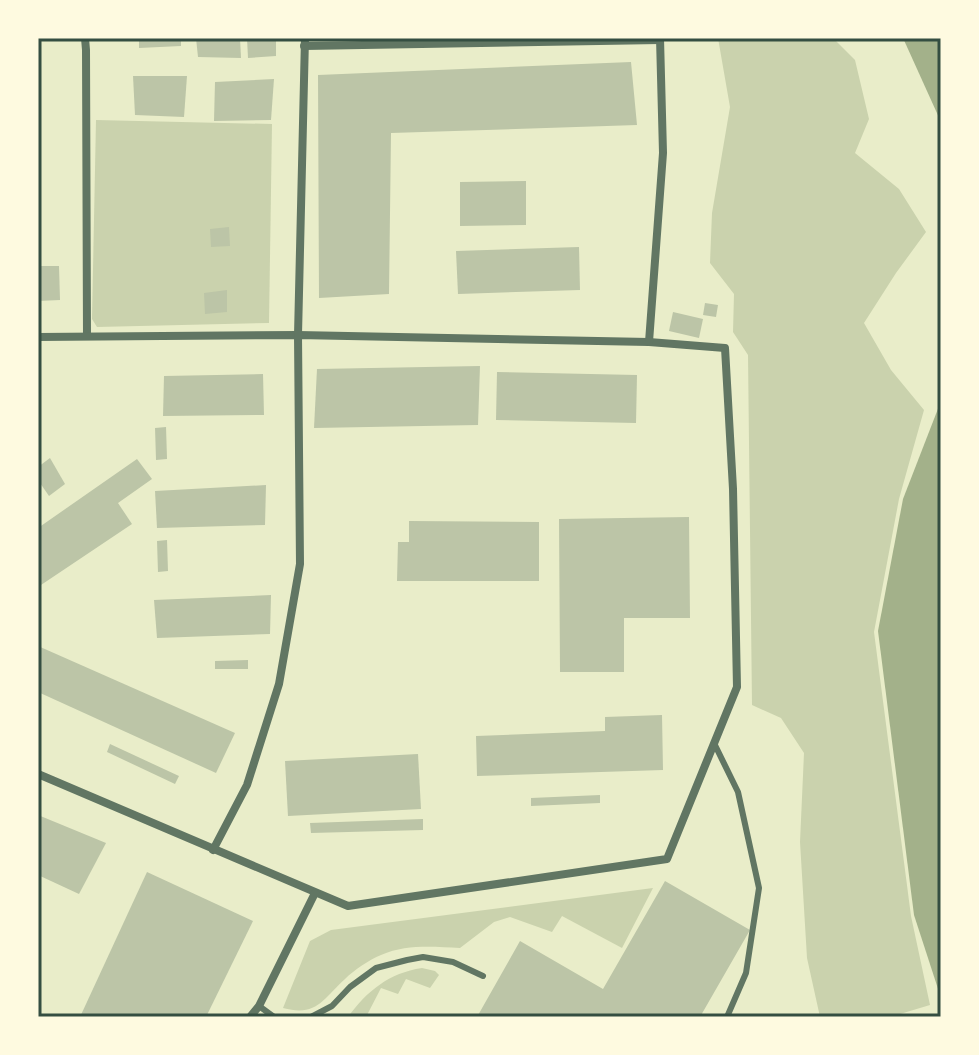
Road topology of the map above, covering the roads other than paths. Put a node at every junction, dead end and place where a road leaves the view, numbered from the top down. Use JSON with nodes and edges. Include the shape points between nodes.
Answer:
{"nodes":[{"id":1,"x":85,"y":38,"type":"edge"},
{"id":2,"x":660,"y":39,"type":"edge"},
{"id":3,"x":304,"y":42,"type":"edge"},
{"id":4,"x":298,"y":335,"type":"junction"},
{"id":5,"x":87,"y":336,"type":"junction"},
{"id":6,"x":38,"y":337,"type":"edge"},
{"id":7,"x":649,"y":342,"type":"junction"},
{"id":8,"x":714,"y":743,"type":"junction"},
{"id":9,"x":38,"y":774,"type":"edge"},
{"id":10,"x":213,"y":850,"type":"junction"},
{"id":11,"x":315,"y":893,"type":"junction"},
{"id":12,"x":483,"y":976,"type":"dead end"},
{"id":13,"x":259,"y":1006,"type":"junction"},
{"id":14,"x":250,"y":1017,"type":"edge"},
{"id":15,"x":274,"y":1017,"type":"edge"},
{"id":16,"x":311,"y":1017,"type":"edge"},
{"id":17,"x":727,"y":1017,"type":"edge"}],
"edges":[{"from":1,"to":5,"type":"street"},
{"from":2,"to":3,"type":"street"},
{"from":2,"to":7,"type":"street","via":[[663,153]]},
{"from":3,"to":4,"type":"street"},
{"from":4,"to":5,"type":"street"},
{"from":4,"to":7,"type":"street"},
{"from":4,"to":10,"type":"street","via":[[300,564],[279,684],[247,785]]},
{"from":5,"to":6,"type":"street"},
{"from":7,"to":8,"type":"street","via":[[725,348],[737,687]]},
{"from":8,"to":11,"type":"street","via":[[667,859],[348,906]]},
{"from":8,"to":17,"type":"lane","via":[[738,792],[759,888],[746,973]]},
{"from":9,"to":10,"type":"street"},
{"from":10,"to":11,"type":"street"},
{"from":11,"to":13,"type":"street"},
{"from":12,"to":16,"type":"lane","via":[[453,962],[407,960],[376,968]]},
{"from":13,"to":14,"type":"street"},
{"from":13,"to":15,"type":"lane"}]}
